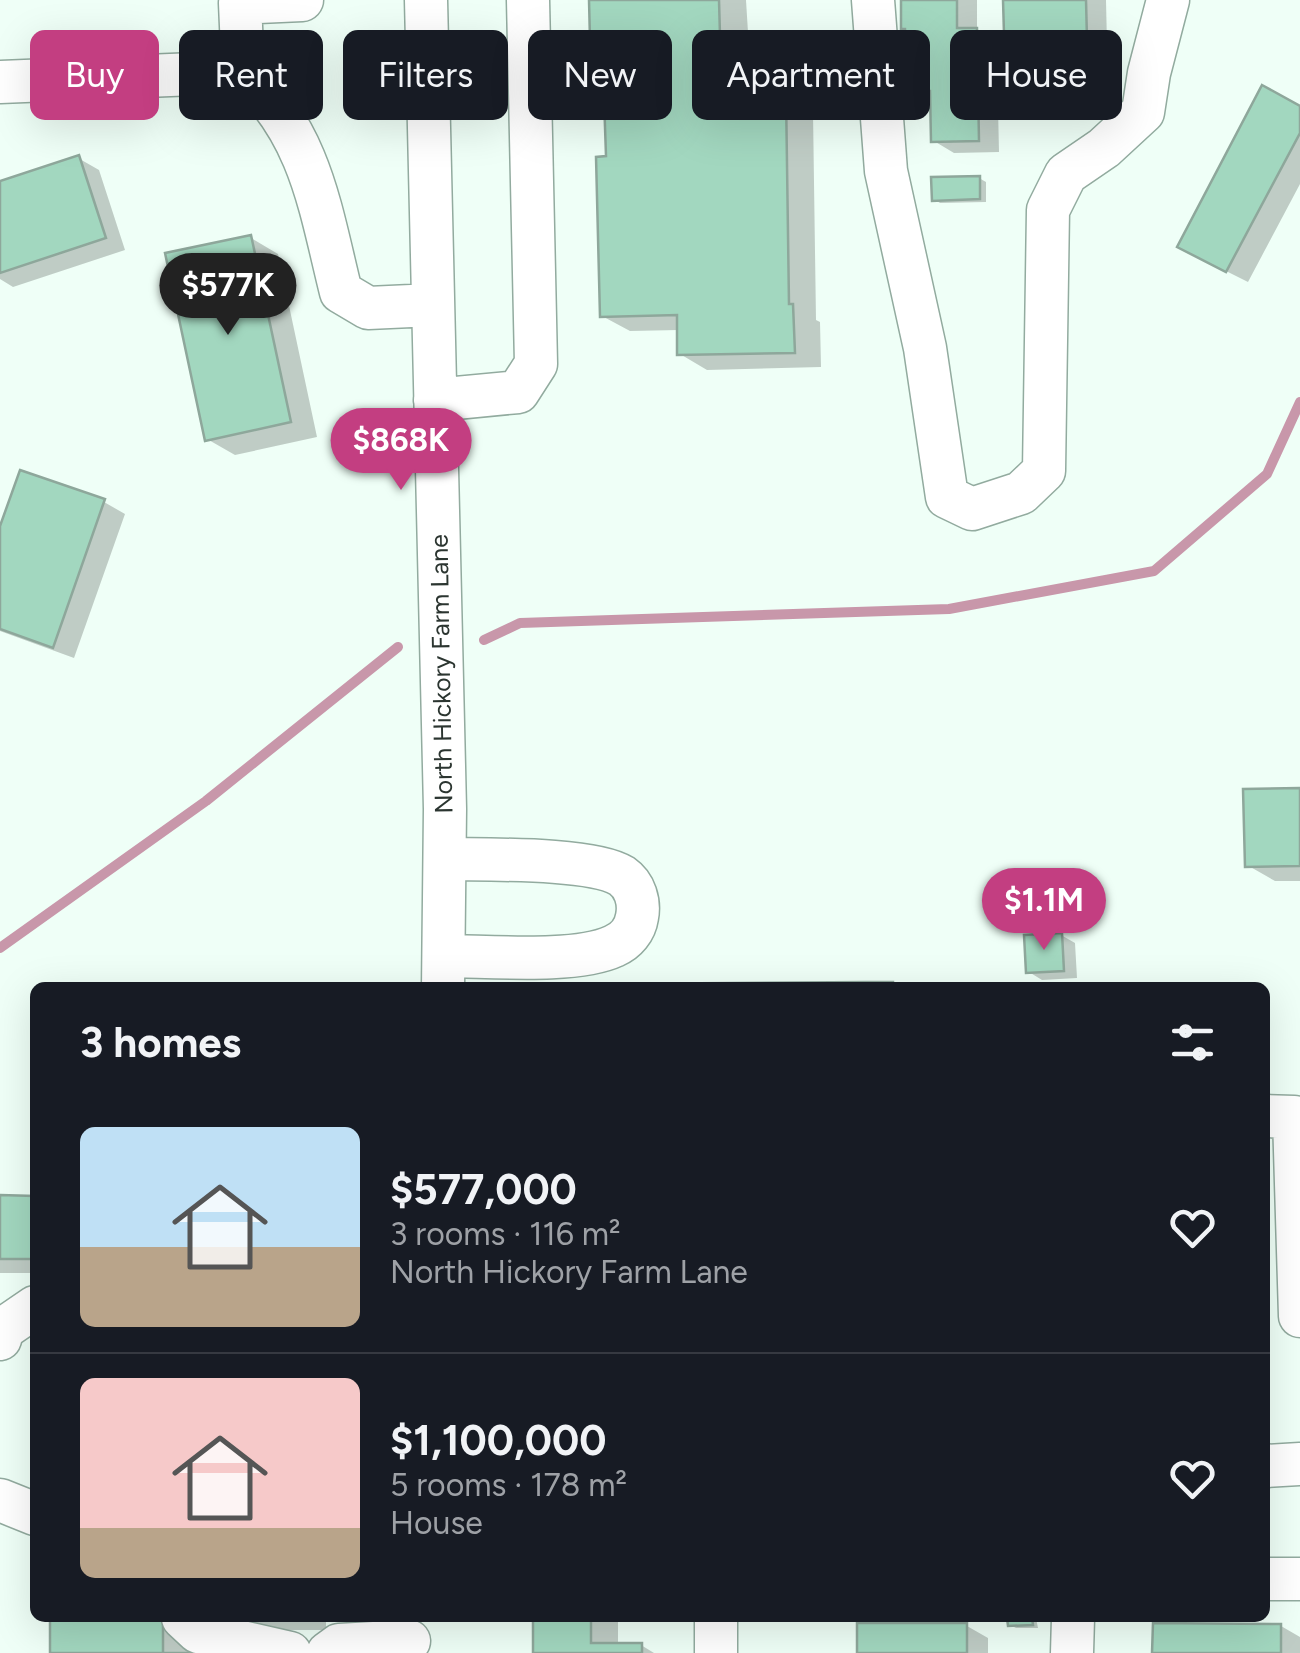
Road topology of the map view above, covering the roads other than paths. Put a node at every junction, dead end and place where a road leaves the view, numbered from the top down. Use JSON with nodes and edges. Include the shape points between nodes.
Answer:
{"nodes":[{"id":1,"x":302,"y":0,"type":"edge"},
{"id":2,"x":426,"y":0,"type":"edge"},
{"id":3,"x":528,"y":0,"type":"edge"},
{"id":4,"x":873,"y":0,"type":"edge"},
{"id":5,"x":1168,"y":0,"type":"edge"},
{"id":6,"x":235,"y":1,"type":"edge"},
{"id":7,"x":238,"y":30,"type":"edge"},
{"id":8,"x":179,"y":75,"type":"edge"},
{"id":9,"x":0,"y":82,"type":"edge"},
{"id":10,"x":283,"y":120,"type":"edge"},
{"id":11,"x":433,"y":305,"type":"junction"},
{"id":12,"x":435,"y":400,"type":"junction"},
{"id":13,"x":445,"y":859,"type":"junction"},
{"id":14,"x":444,"y":972,"type":"edge"},
{"id":15,"x":1270,"y":1116,"type":"edge"},
{"id":16,"x":1298,"y":1217,"type":"edge"},
{"id":17,"x":30,"y":1310,"type":"edge"},
{"id":18,"x":1300,"y":1316,"type":"edge"},
{"id":19,"x":0,"y":1339,"type":"edge"},
{"id":20,"x":1300,"y":1464,"type":"edge"},
{"id":21,"x":1270,"y":1466,"type":"edge"},
{"id":22,"x":0,"y":1500,"type":"edge"},
{"id":23,"x":30,"y":1512,"type":"edge"},
{"id":24,"x":1270,"y":1579,"type":"edge"},
{"id":25,"x":1300,"y":1579,"type":"edge"},
{"id":26,"x":187,"y":1622,"type":"edge"},
{"id":27,"x":716,"y":1622,"type":"edge"},
{"id":28,"x":1073,"y":1622,"type":"edge"},
{"id":29,"x":409,"y":1637,"type":"edge"},
{"id":30,"x":290,"y":1653,"type":"edge"},
{"id":31,"x":328,"y":1653,"type":"edge"},
{"id":32,"x":716,"y":1653,"type":"edge"},
{"id":33,"x":1072,"y":1653,"type":"edge"}],
"edges":[{"from":1,"to":6,"type":"street"},
{"from":2,"to":11,"type":"street","name":"North Hickory Farm Lane"},
{"from":3,"to":12,"type":"street","via":[[536,364],[518,392]]},
{"from":4,"to":5,"type":"street","via":[[886,172],[925,348],[947,497],[972,509],[1021,493],[1044,471],[1048,210],[1066,174],[1144,112]]},
{"from":6,"to":7,"type":"street"},
{"from":8,"to":9,"type":"street"},
{"from":10,"to":11,"type":"street","via":[[309,165],[341,292],[368,308]]},
{"from":11,"to":12,"type":"street","name":"North Hickory Farm Lane"},
{"from":12,"to":13,"type":"street","name":"North Hickory Farm Lane"},
{"from":13,"to":14,"type":"street","name":"North Hickory Farm Lane"},
{"from":13,"to":14,"type":"street","via":[[601,869],[631,886],[638,908],[626,938],[601,951]]},
{"from":15,"to":16,"type":"street","via":[[1294,1117]]},
{"from":16,"to":18,"type":"street"},
{"from":17,"to":19,"type":"street","via":[[3,1329]]},
{"from":20,"to":21,"type":"street"},
{"from":22,"to":23,"type":"street"},
{"from":24,"to":25,"type":"street"},
{"from":26,"to":30,"type":"street","via":[[198,1632]]},
{"from":27,"to":32,"type":"street"},
{"from":28,"to":33,"type":"street"},
{"from":29,"to":31,"type":"street","via":[[339,1645]]}]}
